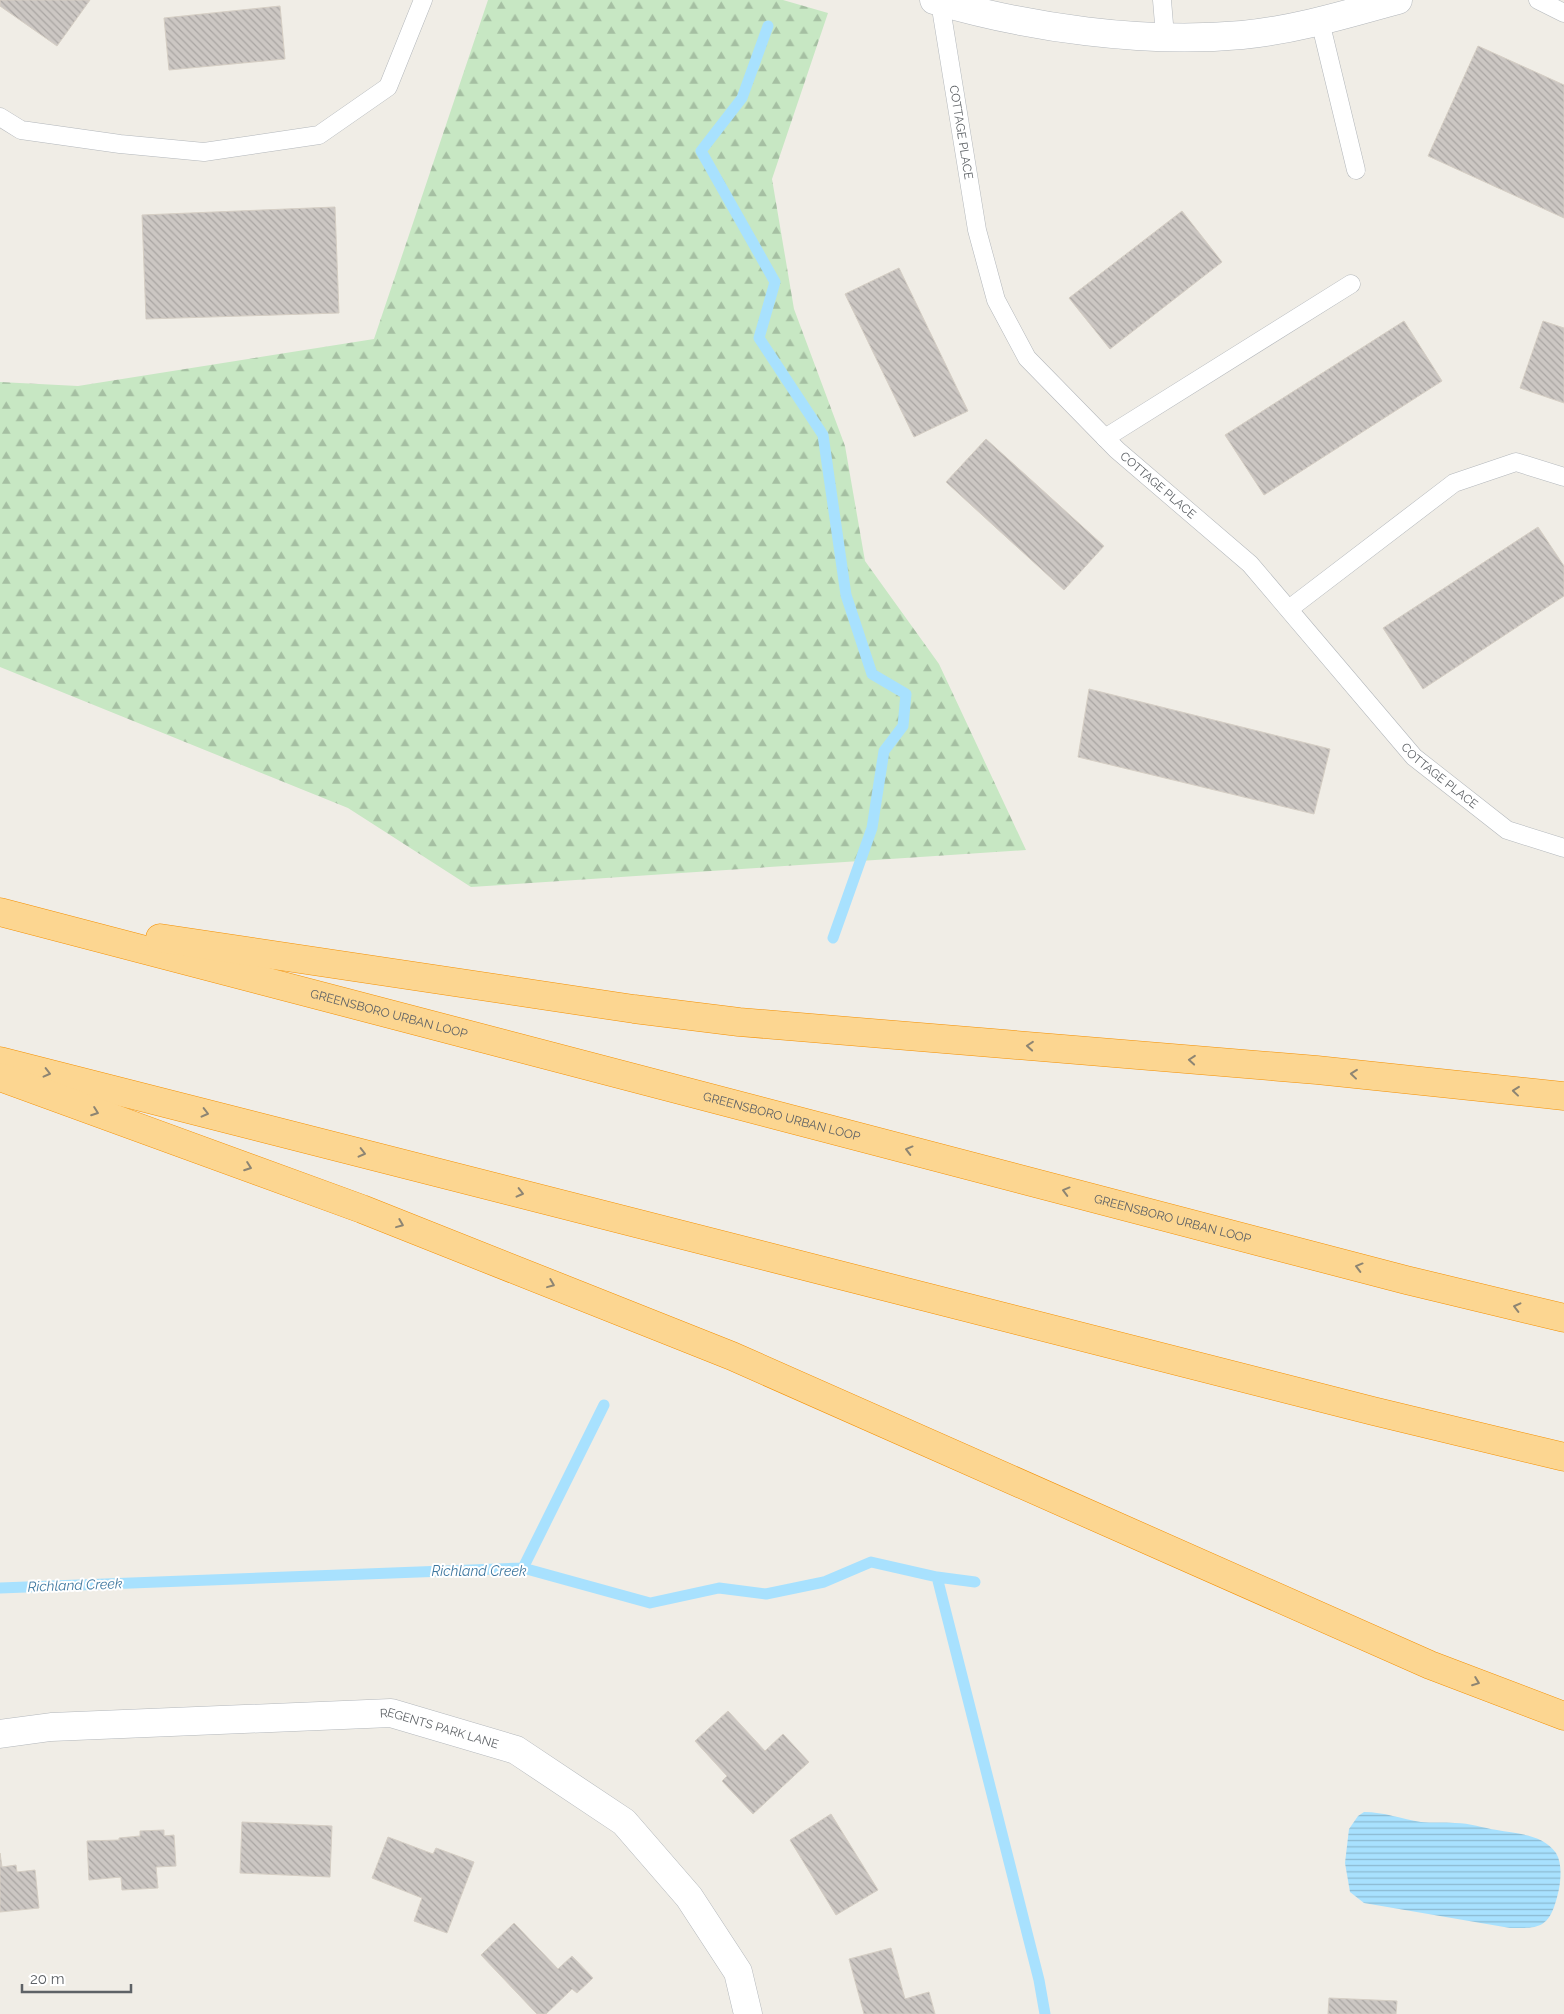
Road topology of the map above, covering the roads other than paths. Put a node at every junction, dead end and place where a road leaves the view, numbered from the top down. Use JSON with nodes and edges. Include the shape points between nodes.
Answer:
{"nodes":[{"id":1,"x":423,"y":0,"type":"edge"},
{"id":2,"x":1162,"y":0,"type":"edge"},
{"id":3,"x":1398,"y":0,"type":"edge"},
{"id":4,"x":1538,"y":0,"type":"edge"},
{"id":5,"x":937,"y":1,"type":"edge"},
{"id":6,"x":1564,"y":13,"type":"edge"},
{"id":7,"x":1320,"y":21,"type":"junction"},
{"id":8,"x":1165,"y":36,"type":"junction"},
{"id":9,"x":0,"y":117,"type":"edge"},
{"id":10,"x":1356,"y":170,"type":"dead end"},
{"id":11,"x":1351,"y":284,"type":"dead end"},
{"id":12,"x":1105,"y":438,"type":"junction"},
{"id":13,"x":1564,"y":477,"type":"edge"},
{"id":14,"x":1289,"y":609,"type":"junction"},
{"id":15,"x":1564,"y":848,"type":"edge"},
{"id":16,"x":10,"y":914,"type":"edge"},
{"id":17,"x":0,"y":1061,"type":"edge"},
{"id":18,"x":0,"y":1077,"type":"edge"},
{"id":19,"x":1564,"y":1096,"type":"edge"},
{"id":20,"x":1564,"y":1318,"type":"edge"},
{"id":21,"x":1564,"y":1457,"type":"edge"},
{"id":22,"x":1564,"y":1716,"type":"edge"},
{"id":23,"x":0,"y":1734,"type":"edge"},
{"id":24,"x":748,"y":2014,"type":"edge"}],
"edges":[{"from":1,"to":9,"type":"lane","via":[[388,87],[319,135],[204,152],[21,130]]},
{"from":2,"to":8,"type":"lane"},
{"from":3,"to":7,"type":"street","name":"COTTAGE PLACE"},
{"from":4,"to":6,"type":"lane"},
{"from":5,"to":8,"type":"street","name":"COTTAGE PLACE","via":[[1020,20],[1102,33]]},
{"from":5,"to":12,"type":"lane","name":"COTTAGE PLACE","via":[[977,230],[996,300],[1027,358]]},
{"from":7,"to":8,"type":"street","name":"COTTAGE PLACE","via":[[1243,34]]},
{"from":7,"to":10,"type":"lane"},
{"from":11,"to":12,"type":"lane"},
{"from":12,"to":14,"type":"lane","name":"COTTAGE PLACE","via":[[1250,564]]},
{"from":13,"to":14,"type":"lane","via":[[1516,462],[1454,483]]},
{"from":14,"to":15,"type":"lane","name":"COTTAGE PLACE","via":[[1414,757],[1507,830]]},
{"from":19,"to":16,"type":"highway","one_way":true,"via":[[1317,1070],[739,1022],[634,1009]]},
{"from":20,"to":16,"type":"highway","name":"GREENSBORO URBAN LOOP","one_way":true,"via":[[1396,1277]]},
{"from":17,"to":21,"type":"highway","one_way":true},
{"from":18,"to":22,"type":"highway","one_way":true,"via":[[362,1209],[732,1356],[1430,1665]]},
{"from":23,"to":24,"type":"street","name":"REGENTS PARK LANE","via":[[51,1727],[392,1713],[516,1750],[624,1822],[690,1897],[738,1972]]}]}
